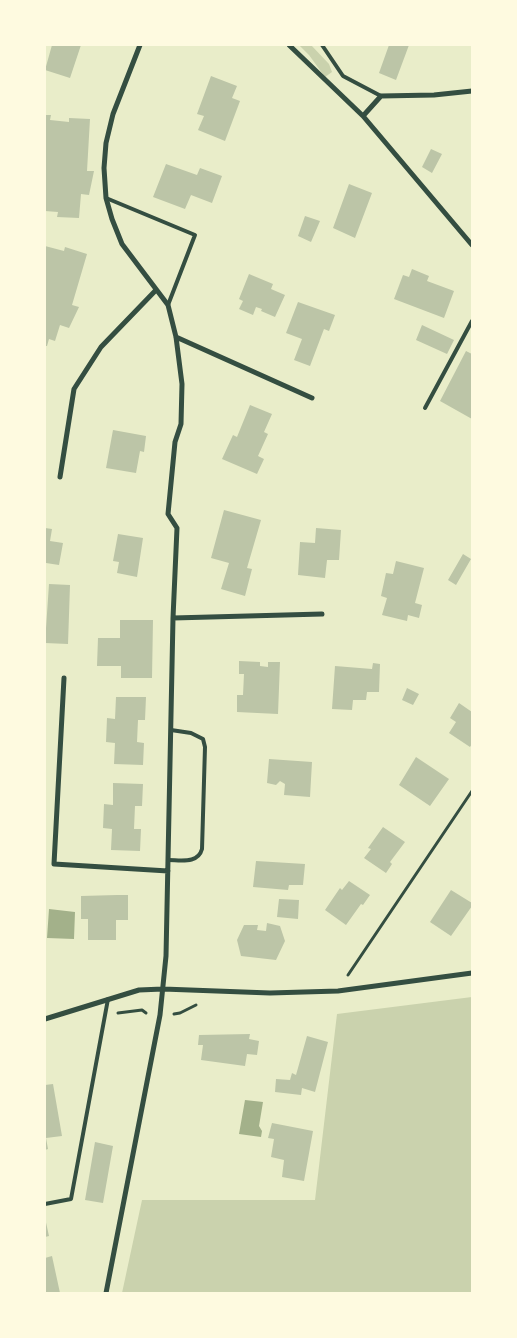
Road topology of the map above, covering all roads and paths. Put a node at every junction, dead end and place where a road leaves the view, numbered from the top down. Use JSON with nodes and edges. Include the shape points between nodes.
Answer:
{"nodes":[{"id":1,"x":140,"y":45,"type":"edge"},
{"id":2,"x":289,"y":45,"type":"edge"},
{"id":3,"x":322,"y":45,"type":"edge"},
{"id":4,"x":472,"y":91,"type":"edge"},
{"id":5,"x":382,"y":96,"type":"junction"},
{"id":6,"x":363,"y":116,"type":"junction"},
{"id":7,"x":106,"y":198,"type":"junction"},
{"id":8,"x":472,"y":245,"type":"edge"},
{"id":9,"x":156,"y":290,"type":"junction"},
{"id":10,"x":168,"y":305,"type":"junction"},
{"id":11,"x":472,"y":321,"type":"edge"},
{"id":12,"x":176,"y":337,"type":"junction"},
{"id":13,"x":312,"y":398,"type":"dead end"},
{"id":14,"x":425,"y":408,"type":"dead end"},
{"id":15,"x":60,"y":477,"type":"dead end"},
{"id":16,"x":322,"y":614,"type":"dead end"},
{"id":17,"x":173,"y":618,"type":"junction"},
{"id":18,"x":64,"y":678,"type":"dead end"},
{"id":19,"x":171,"y":730,"type":"junction"},
{"id":20,"x":472,"y":791,"type":"edge"},
{"id":21,"x":168,"y":860,"type":"junction"},
{"id":22,"x":168,"y":870,"type":"junction"},
{"id":23,"x":472,"y":973,"type":"edge"},
{"id":24,"x":163,"y":989,"type":"junction"},
{"id":25,"x":338,"y":991,"type":"junction"},
{"id":26,"x":108,"y":999,"type":"junction"},
{"id":27,"x":45,"y":1019,"type":"edge"},
{"id":28,"x":45,"y":1204,"type":"edge"},
{"id":29,"x":106,"y":1293,"type":"edge"}],
"edges":[{"from":1,"to":7,"type":"street","via":[[113,114],[106,143]]},
{"from":2,"to":6,"type":"street"},
{"from":3,"to":5,"type":"lane","via":[[343,76]]},
{"from":4,"to":5,"type":"street"},
{"from":5,"to":6,"type":"street"},
{"from":6,"to":8,"type":"street"},
{"from":7,"to":9,"type":"street","via":[[122,244]]},
{"from":7,"to":10,"type":"lane","via":[[195,235]]},
{"from":9,"to":10,"type":"street"},
{"from":9,"to":15,"type":"street","via":[[101,347],[74,389]]},
{"from":10,"to":12,"type":"street"},
{"from":11,"to":14,"type":"lane"},
{"from":12,"to":13,"type":"street"},
{"from":12,"to":17,"type":"street","via":[[182,384],[181,424],[175,442],[168,514],[177,528]]},
{"from":16,"to":17,"type":"street"},
{"from":17,"to":19,"type":"street"},
{"from":18,"to":22,"type":"street","via":[[54,864]]},
{"from":19,"to":21,"type":"street"},
{"from":19,"to":21,"type":"lane","via":[[198,735],[205,747],[202,849],[195,859]]},
{"from":20,"to":25,"type":"path"},
{"from":21,"to":22,"type":"street"},
{"from":22,"to":24,"type":"street"},
{"from":23,"to":25,"type":"street"},
{"from":24,"to":25,"type":"street","via":[[260,993]]},
{"from":24,"to":26,"type":"street","via":[[139,990]]},
{"from":24,"to":29,"type":"street"},
{"from":26,"to":27,"type":"street"},
{"from":26,"to":28,"type":"lane","via":[[71,1200]]}]}
